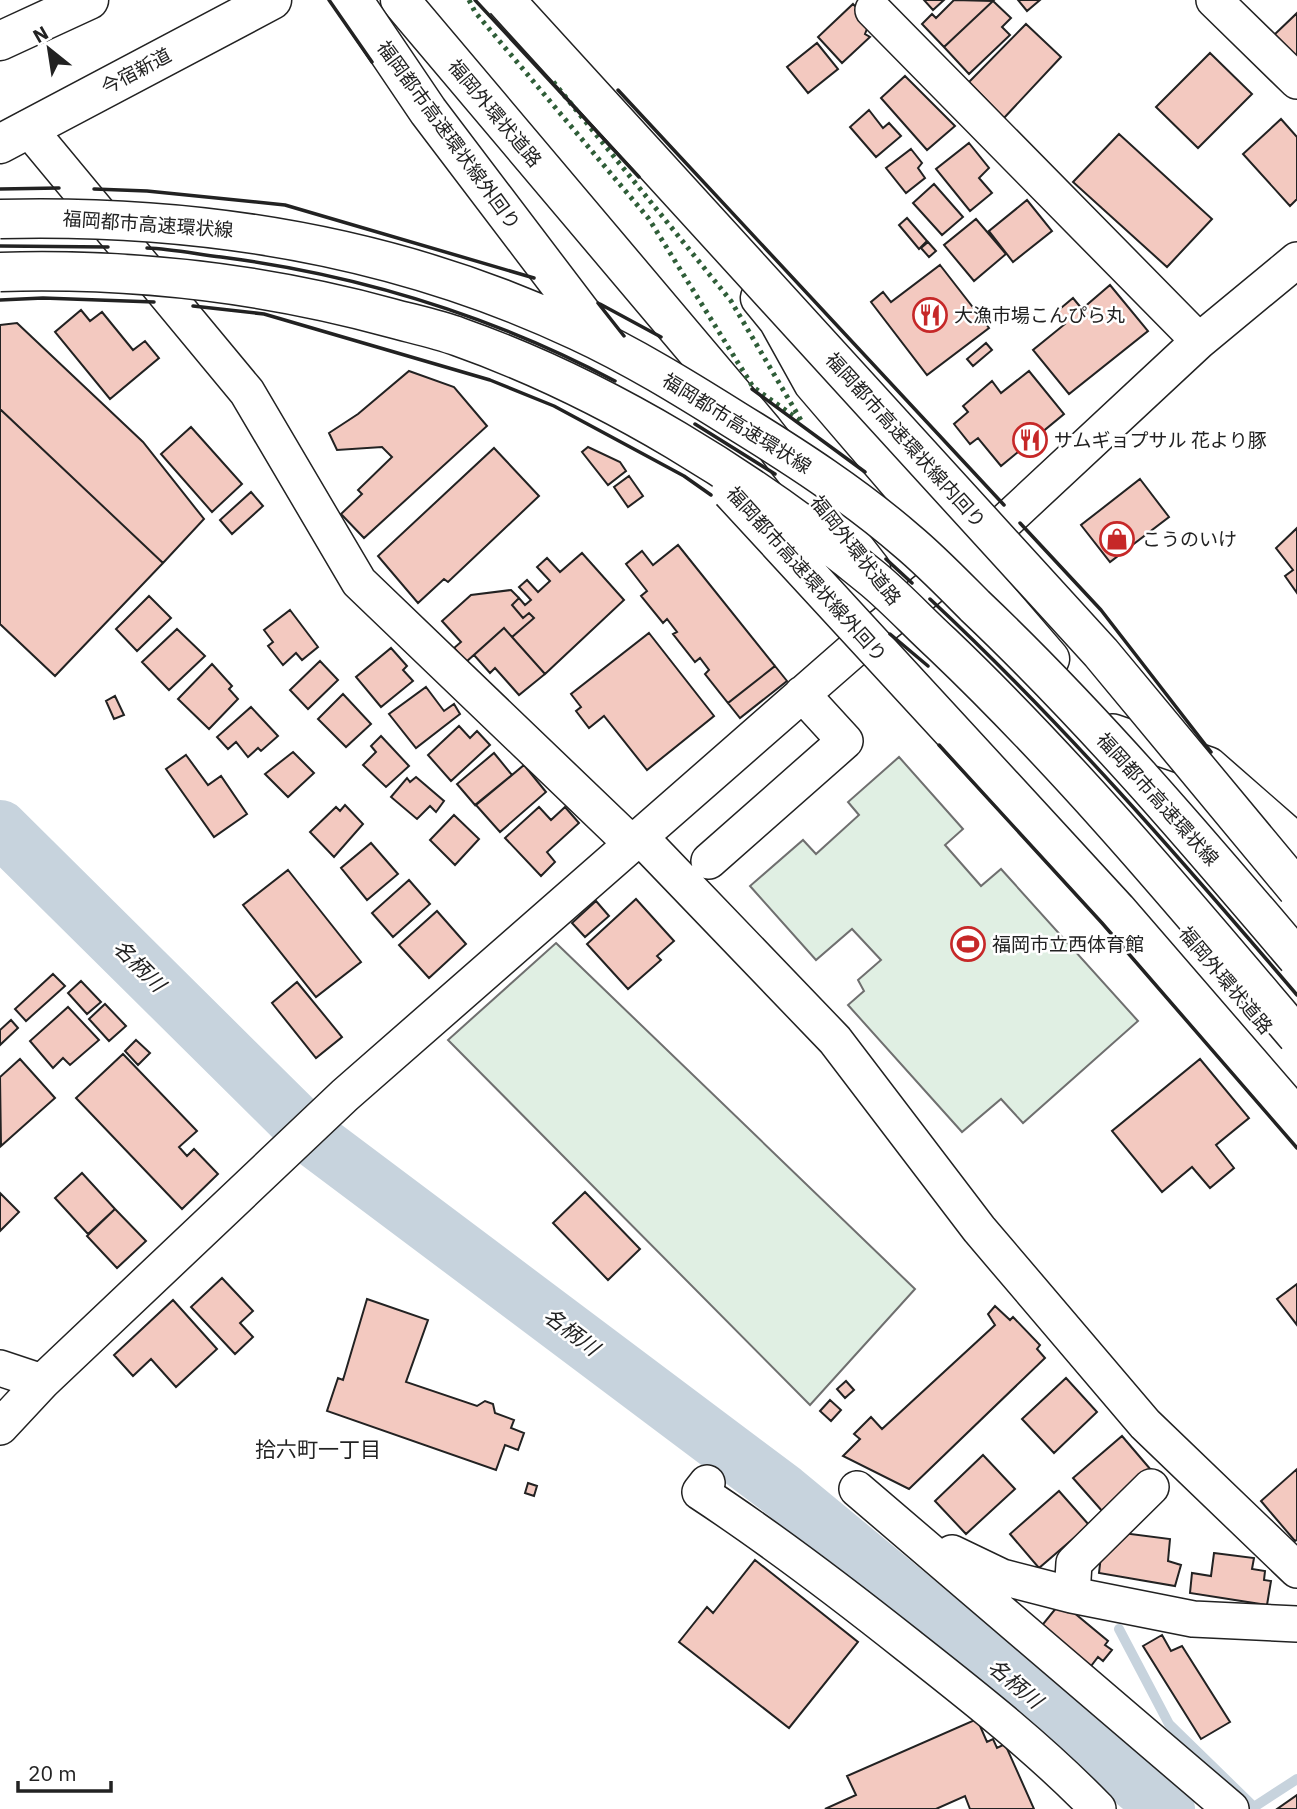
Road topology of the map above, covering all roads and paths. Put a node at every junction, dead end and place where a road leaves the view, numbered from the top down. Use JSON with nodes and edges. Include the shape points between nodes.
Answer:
{"nodes":[{"id":1,"x":89,"y":0,"type":"edge"},
{"id":2,"x":272,"y":0,"type":"edge"},
{"id":3,"x":353,"y":0,"type":"edge"},
{"id":4,"x":400,"y":0,"type":"edge"},
{"id":5,"x":505,"y":0,"type":"edge"},
{"id":6,"x":518,"y":0,"type":"edge"},
{"id":7,"x":1214,"y":0,"type":"edge"},
{"id":8,"x":873,"y":10,"type":"dead end"},
{"id":9,"x":0,"y":41,"type":"edge"},
{"id":10,"x":1297,"y":81,"type":"edge"},
{"id":11,"x":14,"y":136,"type":"edge"},
{"id":12,"x":0,"y":219,"type":"edge"},
{"id":13,"x":1297,"y":260,"type":"edge"},
{"id":14,"x":0,"y":271,"type":"edge"},
{"id":15,"x":1199,"y":341,"type":"junction"},
{"id":16,"x":965,"y":559,"type":"junction"},
{"id":17,"x":901,"y":608,"type":"junction"},
{"id":18,"x":802,"y":694,"type":"junction"},
{"id":19,"x":1113,"y":732,"type":"junction"},
{"id":20,"x":635,"y":839,"type":"junction"},
{"id":21,"x":1297,"y":842,"type":"edge"},
{"id":22,"x":709,"y":861,"type":"dead end"},
{"id":23,"x":1297,"y":889,"type":"edge"},
{"id":24,"x":1297,"y":947,"type":"edge"},
{"id":25,"x":1297,"y":958,"type":"edge"},
{"id":26,"x":1297,"y":1036,"type":"edge"},
{"id":27,"x":1297,"y":1059,"type":"edge"},
{"id":28,"x":1297,"y":1118,"type":"edge"},
{"id":29,"x":0,"y":1368,"type":"edge"},
{"id":30,"x":42,"y":1382,"type":"junction"},
{"id":31,"x":0,"y":1427,"type":"edge"},
{"id":32,"x":707,"y":1483,"type":"dead end"},
{"id":33,"x":1151,"y":1487,"type":"dead end"},
{"id":34,"x":856,"y":1489,"type":"dead end"},
{"id":35,"x":905,"y":1530,"type":"junction"},
{"id":36,"x":1297,"y":1570,"type":"edge"},
{"id":37,"x":1072,"y":1595,"type":"junction"},
{"id":38,"x":1297,"y":1624,"type":"edge"},
{"id":39,"x":1098,"y":1809,"type":"edge"},
{"id":40,"x":1231,"y":1809,"type":"edge"}],
"edges":[{"from":1,"to":9,"type":"highway"},
{"from":2,"to":11,"type":"highway","name":"今宿新道"},
{"from":3,"to":28,"type":"highway","name":"福岡都市高速環状線外回り","bridge":true,"via":[[428,111],[658,407],[773,539],[1117,909]]},
{"from":4,"to":17,"type":"highway","name":"福岡外環状道路","via":[[754,420]]},
{"from":5,"to":23,"type":"highway","name":"福岡都市高速環状線内回り","bridge":true,"via":[[1101,653]]},
{"from":6,"to":16,"type":"highway","via":[[778,320],[813,383]]},
{"from":7,"to":10,"type":"street"},
{"from":8,"to":15,"type":"street"},
{"from":11,"to":20,"type":"street","via":[[247,392],[359,582]]},
{"from":12,"to":25,"type":"highway","name":"福岡都市高速環状線","bridge":true,"via":[[157,221],[253,232],[351,253],[462,285],[566,326],[689,391],[807,464],[908,541],[1050,679],[1162,799]]},
{"from":13,"to":15,"type":"street"},
{"from":14,"to":26,"type":"highway","bridge":true,"via":[[158,274],[340,304],[458,336],[569,383],[675,441],[781,508],[864,573],[997,696],[1124,832]]},
{"from":15,"to":16,"type":"street"},
{"from":16,"to":17,"type":"street"},
{"from":16,"to":19,"type":"highway"},
{"from":17,"to":18,"type":"street"},
{"from":17,"to":27,"type":"highway","name":"福岡外環状道路"},
{"from":18,"to":20,"type":"street"},
{"from":18,"to":22,"type":"street","via":[[845,741]]},
{"from":19,"to":21,"type":"street","via":[[1209,765]]},
{"from":19,"to":24,"type":"highway"},
{"from":20,"to":30,"type":"street","via":[[345,1095]]},
{"from":20,"to":36,"type":"street","via":[[835,1040],[979,1229],[1145,1424]]},
{"from":29,"to":30,"type":"street"},
{"from":30,"to":31,"type":"street"},
{"from":32,"to":39,"type":"street","via":[[700,1492],[809,1567],[939,1669],[1049,1759]]},
{"from":33,"to":37,"type":"street","via":[[1074,1563]]},
{"from":34,"to":35,"type":"street"},
{"from":35,"to":37,"type":"street","via":[[1002,1577]]},
{"from":35,"to":40,"type":"street"},
{"from":37,"to":38,"type":"street","via":[[1193,1619]]}]}
